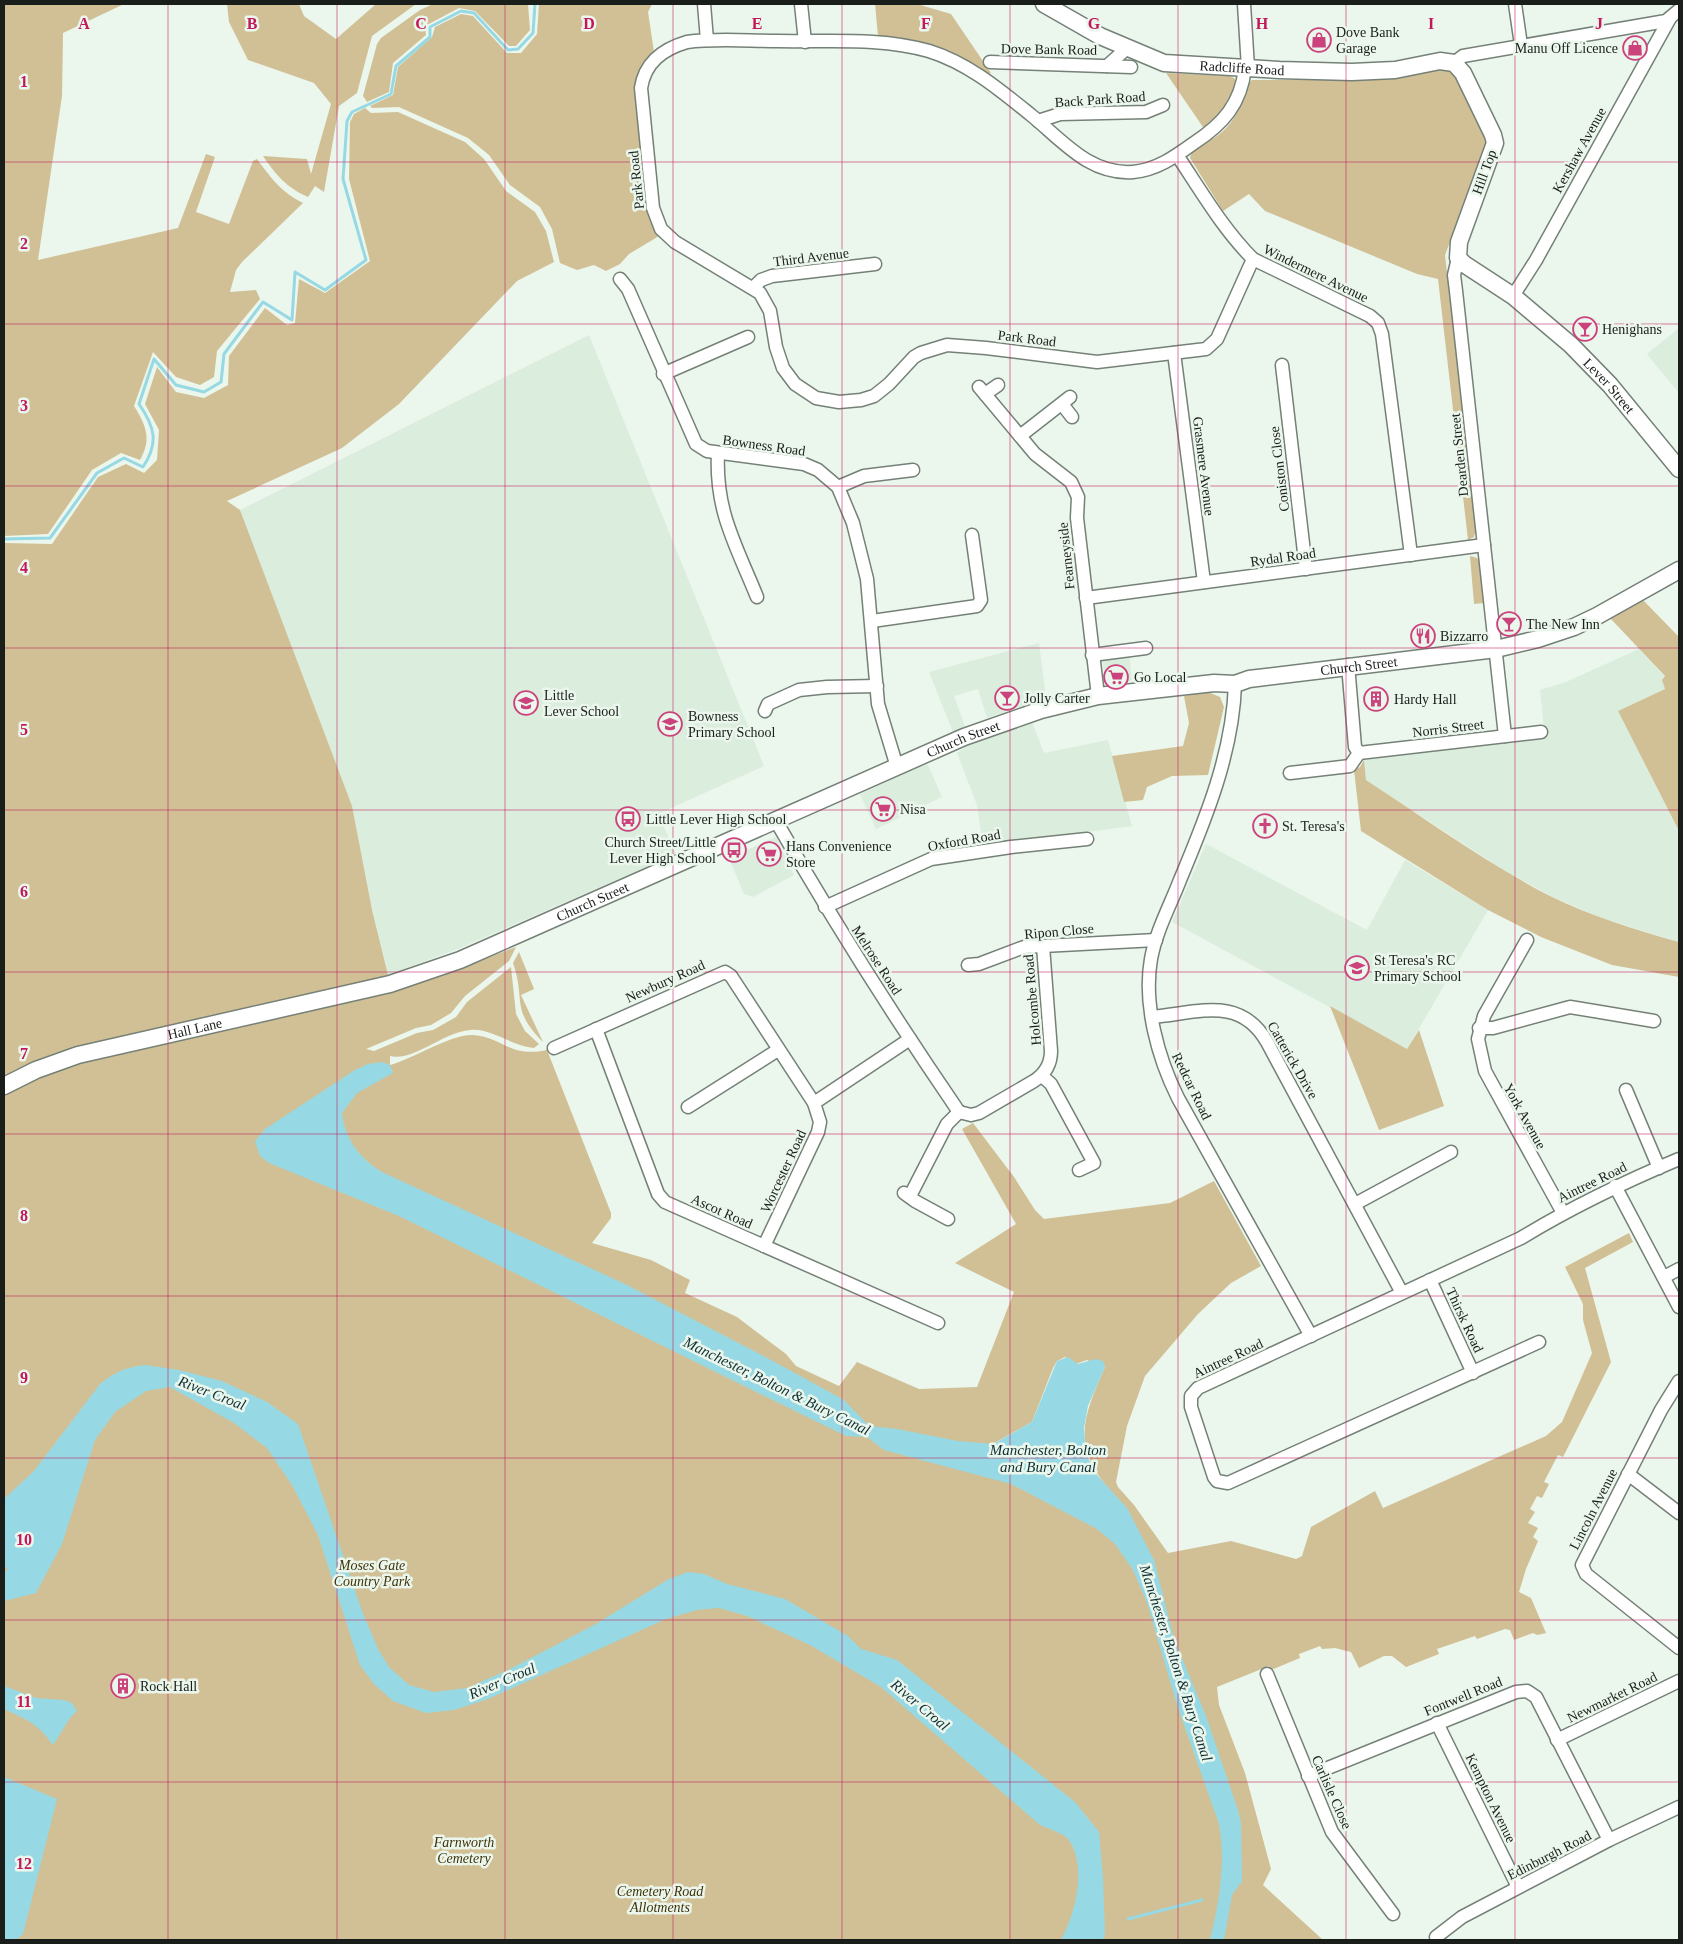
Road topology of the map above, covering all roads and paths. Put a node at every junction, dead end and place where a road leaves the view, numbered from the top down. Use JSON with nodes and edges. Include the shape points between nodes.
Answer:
{"nodes":[{"id":1,"x":704,"y":4,"type":"edge"},
{"id":2,"x":801,"y":4,"type":"edge"},
{"id":3,"x":1044,"y":4,"type":"edge"},
{"id":4,"x":1244,"y":4,"type":"edge"},
{"id":5,"x":1515,"y":4,"type":"edge"},
{"id":6,"x":1675,"y":14,"type":"edge"},
{"id":7,"x":707,"y":40,"type":"junction"},
{"id":8,"x":805,"y":42,"type":"junction"},
{"id":9,"x":1521,"y":45,"type":"junction"},
{"id":10,"x":1126,"y":49,"type":"junction"},
{"id":11,"x":990,"y":62,"type":"dead end"},
{"id":12,"x":1454,"y":63,"type":"junction"},
{"id":13,"x":1108,"y":66,"type":"junction"},
{"id":14,"x":1131,"y":67,"type":"dead end"},
{"id":15,"x":1247,"y":68,"type":"junction"},
{"id":16,"x":1163,"y":105,"type":"dead end"},
{"id":17,"x":1038,"y":122,"type":"junction"},
{"id":18,"x":1177,"y":155,"type":"junction"},
{"id":19,"x":1458,"y":258,"type":"junction"},
{"id":20,"x":1253,"y":259,"type":"junction"},
{"id":21,"x":876,"y":264,"type":"dead end"},
{"id":22,"x":620,"y":279,"type":"dead end"},
{"id":23,"x":753,"y":288,"type":"junction"},
{"id":24,"x":1513,"y":296,"type":"junction"},
{"id":25,"x":748,"y":337,"type":"dead end"},
{"id":26,"x":1174,"y":353,"type":"junction"},
{"id":27,"x":1282,"y":365,"type":"dead end"},
{"id":28,"x":664,"y":374,"type":"junction"},
{"id":29,"x":998,"y":385,"type":"dead end"},
{"id":30,"x":1072,"y":417,"type":"dead end"},
{"id":31,"x":1020,"y":436,"type":"junction"},
{"id":32,"x":718,"y":453,"type":"junction"},
{"id":33,"x":1679,"y":468,"type":"edge"},
{"id":34,"x":913,"y":470,"type":"dead end"},
{"id":35,"x":838,"y":488,"type":"junction"},
{"id":36,"x":972,"y":534,"type":"dead end"},
{"id":37,"x":1484,"y":545,"type":"junction"},
{"id":38,"x":1411,"y":555,"type":"junction"},
{"id":39,"x":1306,"y":569,"type":"junction"},
{"id":40,"x":1679,"y":570,"type":"edge"},
{"id":41,"x":1204,"y":582,"type":"junction"},
{"id":42,"x":757,"y":597,"type":"dead end"},
{"id":43,"x":1086,"y":598,"type":"junction"},
{"id":44,"x":872,"y":621,"type":"junction"},
{"id":45,"x":1146,"y":648,"type":"dead end"},
{"id":46,"x":1496,"y":648,"type":"junction"},
{"id":47,"x":1092,"y":655,"type":"junction"},
{"id":48,"x":1348,"y":665,"type":"junction"},
{"id":49,"x":1235,"y":684,"type":"junction"},
{"id":50,"x":877,"y":686,"type":"junction"},
{"id":51,"x":1098,"y":696,"type":"junction"},
{"id":52,"x":766,"y":712,"type":"dead end"},
{"id":53,"x":1541,"y":732,"type":"dead end"},
{"id":54,"x":1506,"y":736,"type":"junction"},
{"id":55,"x":1359,"y":753,"type":"junction"},
{"id":56,"x":896,"y":767,"type":"junction"},
{"id":57,"x":1290,"y":773,"type":"dead end"},
{"id":58,"x":776,"y":822,"type":"junction"},
{"id":59,"x":1087,"y":839,"type":"dead end"},
{"id":60,"x":825,"y":907,"type":"junction"},
{"id":61,"x":1156,"y":940,"type":"junction"},
{"id":62,"x":1527,"y":940,"type":"dead end"},
{"id":63,"x":1043,"y":946,"type":"junction"},
{"id":64,"x":968,"y":965,"type":"dead end"},
{"id":65,"x":390,"y":984,"type":"joint"},
{"id":66,"x":1152,"y":1017,"type":"junction"},
{"id":67,"x":1654,"y":1021,"type":"dead end"},
{"id":68,"x":1479,"y":1028,"type":"junction"},
{"id":69,"x":596,"y":1029,"type":"junction"},
{"id":70,"x":910,"y":1040,"type":"junction"},
{"id":71,"x":554,"y":1048,"type":"dead end"},
{"id":72,"x":778,"y":1050,"type":"junction"},
{"id":73,"x":1042,"y":1076,"type":"junction"},
{"id":74,"x":4,"y":1086,"type":"edge"},
{"id":75,"x":1626,"y":1090,"type":"dead end"},
{"id":76,"x":814,"y":1103,"type":"junction"},
{"id":77,"x":688,"y":1107,"type":"dead end"},
{"id":78,"x":959,"y":1112,"type":"junction"},
{"id":79,"x":1451,"y":1152,"type":"dead end"},
{"id":80,"x":1679,"y":1159,"type":"edge"},
{"id":81,"x":1659,"y":1168,"type":"junction"},
{"id":82,"x":1079,"y":1170,"type":"dead end"},
{"id":83,"x":1615,"y":1186,"type":"junction"},
{"id":84,"x":1355,"y":1204,"type":"junction"},
{"id":85,"x":1563,"y":1213,"type":"junction"},
{"id":86,"x":948,"y":1219,"type":"dead end"},
{"id":87,"x":764,"y":1246,"type":"junction"},
{"id":88,"x":1679,"y":1269,"type":"edge"},
{"id":89,"x":1664,"y":1277,"type":"junction"},
{"id":90,"x":1430,"y":1280,"type":"junction"},
{"id":91,"x":1402,"y":1293,"type":"junction"},
{"id":92,"x":1679,"y":1307,"type":"edge"},
{"id":93,"x":938,"y":1323,"type":"dead end"},
{"id":94,"x":1310,"y":1336,"type":"junction"},
{"id":95,"x":1539,"y":1342,"type":"dead end"},
{"id":96,"x":1473,"y":1373,"type":"junction"},
{"id":97,"x":1679,"y":1381,"type":"edge"},
{"id":98,"x":1628,"y":1474,"type":"junction"},
{"id":99,"x":1679,"y":1513,"type":"edge"},
{"id":100,"x":1679,"y":1648,"type":"edge"},
{"id":101,"x":1267,"y":1674,"type":"dead end"},
{"id":102,"x":1679,"y":1681,"type":"edge"},
{"id":103,"x":1437,"y":1723,"type":"junction"},
{"id":104,"x":1557,"y":1740,"type":"junction"},
{"id":105,"x":1308,"y":1776,"type":"junction"},
{"id":106,"x":1679,"y":1807,"type":"edge"},
{"id":107,"x":1609,"y":1840,"type":"junction"},
{"id":108,"x":1518,"y":1887,"type":"junction"},
{"id":109,"x":1393,"y":1914,"type":"dead end"},
{"id":110,"x":1434,"y":1935,"type":"edge"}],
"edges":[{"from":1,"to":7,"type":"street"},
{"from":2,"to":8,"type":"street"},
{"from":3,"to":10,"type":"main road","name":"Radcliffe Road"},
{"from":4,"to":15,"type":"street","name":"Park Road"},
{"from":5,"to":9,"type":"street"},
{"from":6,"to":9,"type":"street","via":[[1666,20]]},
{"from":6,"to":24,"type":"street","name":"Kershaw Avenue"},
{"from":7,"to":8,"type":"street","name":"Park Road"},
{"from":7,"to":23,"type":"street","name":"Park Road","via":[[677,45],[660,54],[645,71],[642,98],[653,208],[666,235]]},
{"from":8,"to":17,"type":"street","name":"Park Road","via":[[888,43],[928,51],[970,69]]},
{"from":9,"to":12,"type":"street","via":[[1463,56]]},
{"from":10,"to":13,"type":"street","name":"Dove Bank Road"},
{"from":10,"to":15,"type":"main road","name":"Radcliffe Road","via":[[1164,63]]},
{"from":11,"to":13,"type":"street","name":"Dove Bank Road"},
{"from":12,"to":15,"type":"main road","name":"Radcliffe Road","via":[[1440,61],[1395,70],[1352,72]]},
{"from":12,"to":19,"type":"main road","name":"Hill Top","via":[[1463,73],[1495,143],[1459,242]]},
{"from":13,"to":14,"type":"street","name":"Dove Bank Road"},
{"from":15,"to":18,"type":"street","name":"Park Road","via":[[1228,115],[1211,132]]},
{"from":16,"to":17,"type":"street","name":"Back Park Road","via":[[1146,112],[1060,114]]},
{"from":17,"to":18,"type":"street","name":"Park Road","via":[[1085,161],[1104,169],[1135,172],[1158,166]]},
{"from":18,"to":20,"type":"street","name":"Windermere Avenue","via":[[1216,215]]},
{"from":19,"to":24,"type":"main road","name":"Lever Street"},
{"from":19,"to":37,"type":"street","name":"Dearden Street","via":[[1454,275]]},
{"from":20,"to":26,"type":"street","name":"Park Road","via":[[1217,339],[1206,349]]},
{"from":20,"to":38,"type":"street","name":"Windermere Avenue","via":[[1370,316],[1378,323]]},
{"from":21,"to":23,"type":"street","name":"Third Avenue","via":[[772,276]]},
{"from":22,"to":28,"type":"street","name":"Bowness Road","via":[[628,289]]},
{"from":23,"to":26,"type":"street","name":"Park Road","via":[[765,299],[770,310],[778,358],[788,376],[806,392],[828,401],[848,402],[874,396],[921,352],[947,346],[1097,362]]},
{"from":24,"to":33,"type":"main road","name":"Lever Street","via":[[1610,385]]},
{"from":25,"to":28,"type":"street","via":[[722,343]]},
{"from":26,"to":41,"type":"street","name":"Grasmere Avenue"},
{"from":27,"to":39,"type":"street","name":"Coniston Close"},
{"from":28,"to":32,"type":"street","name":"Bowness Road","via":[[696,444],[707,452]]},
{"from":29,"to":31,"type":"street","name":"Fearneyside","via":[[982,390]]},
{"from":30,"to":31,"type":"street","via":[[1066,400]]},
{"from":31,"to":43,"type":"street","name":"Fearneyside","via":[[1035,454],[1065,475],[1076,490]]},
{"from":32,"to":35,"type":"street","name":"Bowness Road","via":[[804,464],[818,470]]},
{"from":32,"to":42,"type":"street","via":[[717,477],[722,508]]},
{"from":34,"to":35,"type":"street","via":[[864,476]]},
{"from":35,"to":44,"type":"street","name":"Bowness Road","via":[[859,542]]},
{"from":36,"to":44,"type":"street","via":[[981,600],[977,606]]},
{"from":37,"to":38,"type":"street","name":"Rydal Road"},
{"from":37,"to":46,"type":"street","name":"Dearden Street"},
{"from":38,"to":39,"type":"street","name":"Rydal Road"},
{"from":39,"to":41,"type":"street","name":"Rydal Road"},
{"from":40,"to":46,"type":"main road","name":"Church Street","via":[[1574,627]]},
{"from":41,"to":43,"type":"street","name":"Rydal Road"},
{"from":43,"to":47,"type":"street","name":"Fearneyside"},
{"from":44,"to":50,"type":"street","name":"Bowness Road"},
{"from":45,"to":47,"type":"street"},
{"from":46,"to":48,"type":"main road","name":"Church Street"},
{"from":46,"to":54,"type":"street","name":"Dearden Street"},
{"from":47,"to":51,"type":"street","name":"Fearneyside"},
{"from":48,"to":49,"type":"main road","name":"Church Street","via":[[1249,679]]},
{"from":48,"to":55,"type":"street","via":[[1355,747]]},
{"from":49,"to":51,"type":"main road","name":"Church Street","via":[[1214,683]]},
{"from":49,"to":61,"type":"street","name":"Redcar Road","via":[[1234,706],[1214,792]]},
{"from":50,"to":52,"type":"street","via":[[799,690],[768,704]]},
{"from":50,"to":56,"type":"street","name":"Bowness Road","via":[[882,721]]},
{"from":51,"to":56,"type":"main road","name":"Church Street","via":[[1010,719]]},
{"from":53,"to":54,"type":"street","name":"Norris Street"},
{"from":54,"to":55,"type":"street","name":"Norris Street"},
{"from":55,"to":57,"type":"street","via":[[1350,766],[1305,777]]},
{"from":56,"to":58,"type":"main road","name":"Church Street"},
{"from":58,"to":60,"type":"street","name":"Melrose Road"},
{"from":58,"to":65,"type":"main road","name":"Church Street","via":[[460,960]]},
{"from":59,"to":60,"type":"street","name":"Oxford Road","via":[[932,859]]},
{"from":60,"to":70,"type":"street","name":"Melrose Road"},
{"from":61,"to":63,"type":"street","name":"Ripon Close"},
{"from":61,"to":66,"type":"street","name":"Redcar Road","via":[[1151,960]]},
{"from":62,"to":68,"type":"street"},
{"from":63,"to":64,"type":"street","name":"Ripon Close","via":[[1024,947]]},
{"from":63,"to":73,"type":"street","name":"Holcombe Road","via":[[1051,1051]]},
{"from":65,"to":74,"type":"main road","name":"Hall Lane","via":[[78,1055]]},
{"from":66,"to":84,"type":"street","name":"Catterick Drive","via":[[1228,1010],[1253,1022]]},
{"from":66,"to":94,"type":"street","name":"Redcar Road","via":[[1165,1072]]},
{"from":67,"to":68,"type":"street","via":[[1570,1007],[1493,1028]]},
{"from":68,"to":85,"type":"street","name":"York Avenue","via":[[1479,1047],[1491,1085]]},
{"from":69,"to":71,"type":"street","name":"Newbury Road"},
{"from":69,"to":72,"type":"street","name":"Newbury Road","via":[[724,972],[731,976]]},
{"from":69,"to":87,"type":"street","name":"Ascot Road","via":[[661,1198]]},
{"from":70,"to":76,"type":"street"},
{"from":70,"to":78,"type":"street","name":"Melrose Road"},
{"from":72,"to":76,"type":"street","name":"Newbury Road"},
{"from":72,"to":77,"type":"street"},
{"from":73,"to":78,"type":"street","via":[[979,1113]]},
{"from":73,"to":82,"type":"street","via":[[1051,1084],[1094,1163]]},
{"from":75,"to":81,"type":"street"},
{"from":76,"to":87,"type":"street","name":"Worcester Road","via":[[820,1122],[818,1132]]},
{"from":78,"to":86,"type":"street","via":[[947,1124],[907,1194]]},
{"from":79,"to":84,"type":"street"},
{"from":80,"to":81,"type":"street","name":"Aintree Road"},
{"from":81,"to":83,"type":"street","name":"Aintree Road"},
{"from":83,"to":85,"type":"street","name":"Aintree Road"},
{"from":83,"to":89,"type":"street"},
{"from":84,"to":91,"type":"street","name":"Catterick Drive"},
{"from":85,"to":90,"type":"street","name":"Aintree Road","via":[[1521,1238]]},
{"from":87,"to":93,"type":"street","name":"Ascot Road"},
{"from":88,"to":89,"type":"street"},
{"from":89,"to":92,"type":"street"},
{"from":90,"to":91,"type":"street","name":"Aintree Road"},
{"from":90,"to":96,"type":"street","name":"Thirsk Road"},
{"from":91,"to":94,"type":"street","name":"Aintree Road"},
{"from":94,"to":96,"type":"street","name":"Aintree Road","via":[[1193,1391],[1190,1407],[1211,1470],[1218,1481],[1234,1482]]},
{"from":95,"to":96,"type":"street","name":"Aintree Road"},
{"from":97,"to":98,"type":"street","name":"Lincoln Avenue"},
{"from":98,"to":99,"type":"street"},
{"from":98,"to":100,"type":"street","name":"Lincoln Avenue","via":[[1582,1562],[1582,1568]]},
{"from":101,"to":105,"type":"street","name":"Carlisle Close","via":[[1278,1685]]},
{"from":102,"to":104,"type":"street","name":"Newmarket Road"},
{"from":103,"to":104,"type":"street","name":"Fontwell Road","via":[[1521,1690],[1536,1697]]},
{"from":103,"to":105,"type":"street","name":"Fontwell Road"},
{"from":103,"to":108,"type":"street","name":"Kempton Avenue"},
{"from":104,"to":107,"type":"street","name":"Fontwell Road"},
{"from":105,"to":109,"type":"street","name":"Carlisle Close","via":[[1332,1832],[1387,1896]]},
{"from":106,"to":107,"type":"street","name":"Edinburgh Road"},
{"from":107,"to":108,"type":"street","name":"Edinburgh Road"},
{"from":108,"to":110,"type":"street","name":"Edinburgh Road"}]}
